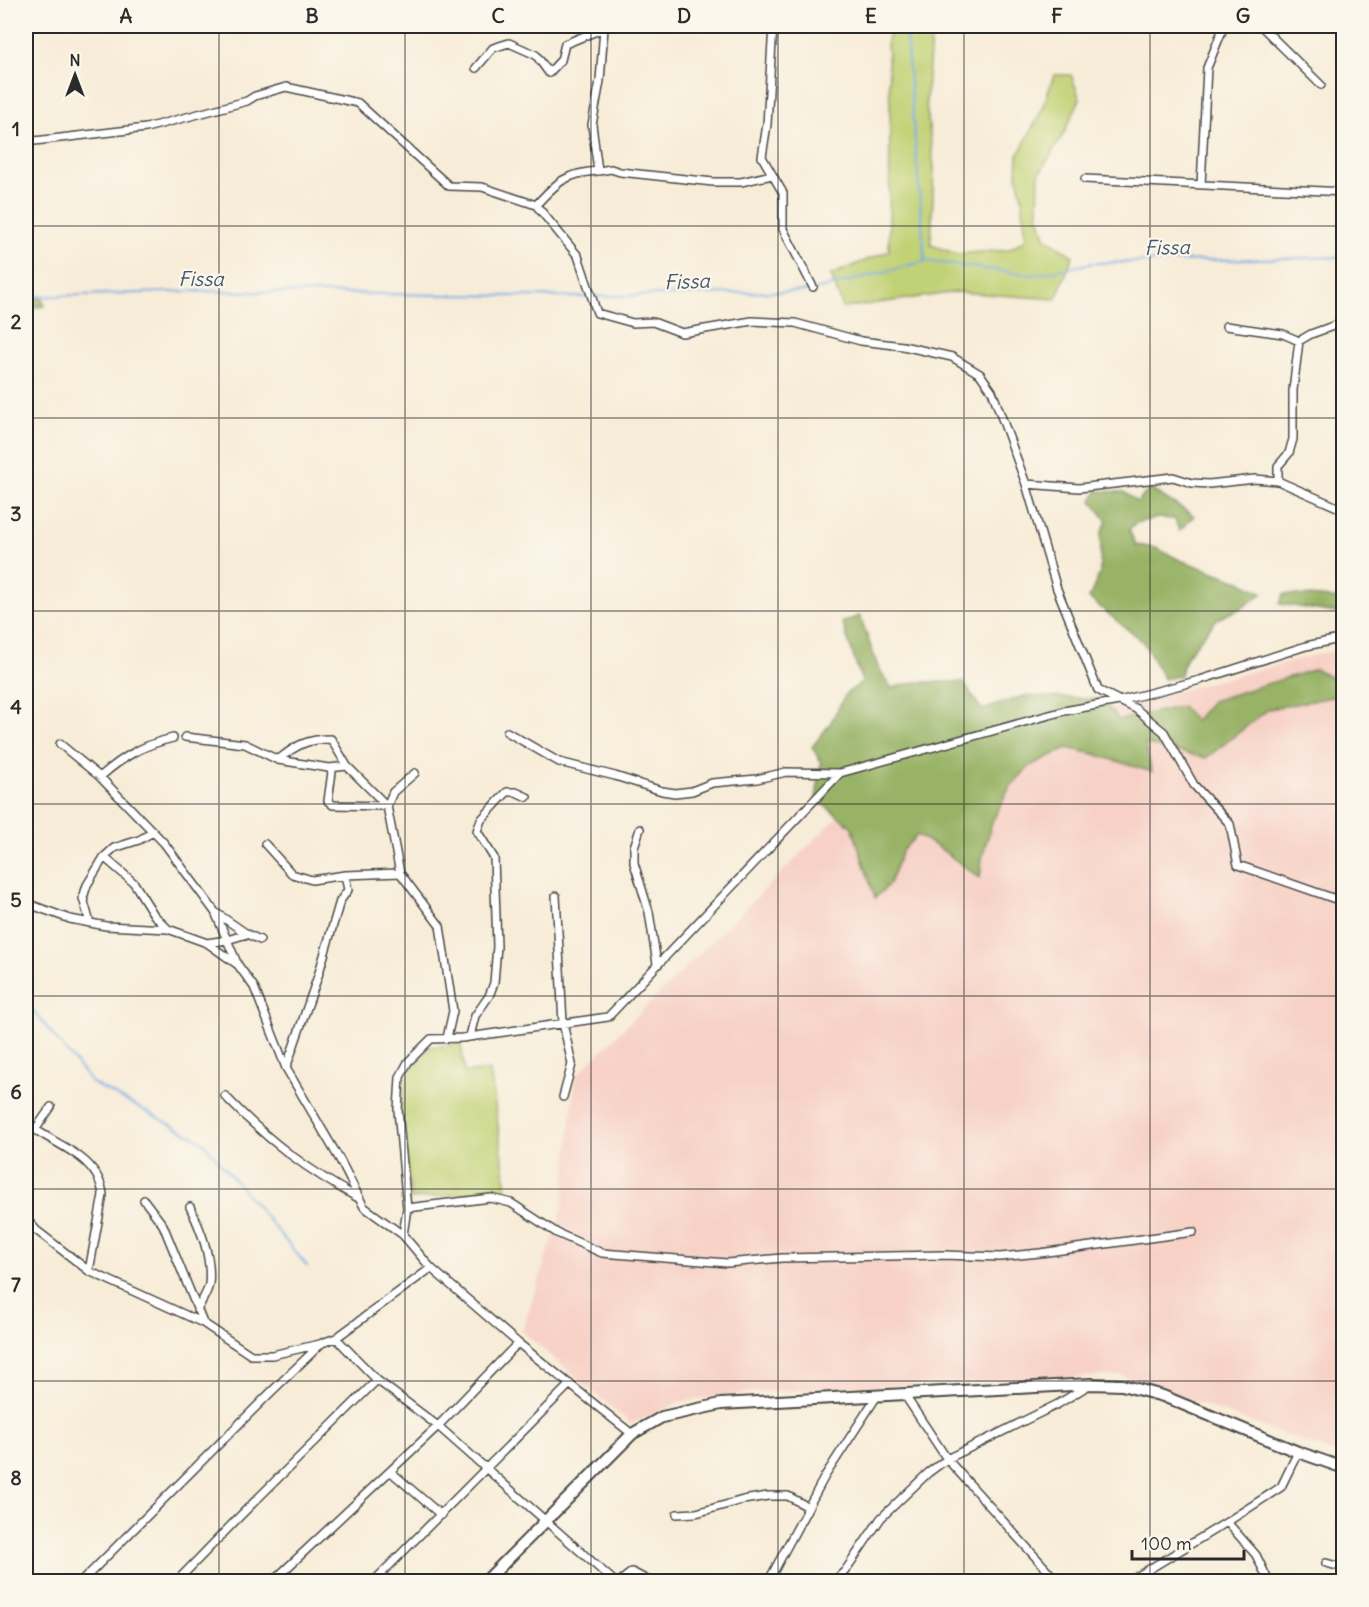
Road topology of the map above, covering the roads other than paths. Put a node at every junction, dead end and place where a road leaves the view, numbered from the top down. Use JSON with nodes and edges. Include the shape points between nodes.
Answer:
{"nodes":[{"id":1,"x":773,"y":26,"type":"edge"},
{"id":2,"x":1224,"y":26,"type":"edge"},
{"id":3,"x":1261,"y":26,"type":"edge"},
{"id":4,"x":605,"y":27,"type":"edge"},
{"id":5,"x":476,"y":68,"type":"dead end"},
{"id":6,"x":1321,"y":85,"type":"dead end"},
{"id":7,"x":26,"y":142,"type":"edge"},
{"id":8,"x":598,"y":171,"type":"junction"},
{"id":9,"x":772,"y":175,"type":"junction"},
{"id":10,"x":1085,"y":179,"type":"dead end"},
{"id":11,"x":1201,"y":185,"type":"junction"},
{"id":12,"x":1344,"y":192,"type":"edge"},
{"id":13,"x":536,"y":205,"type":"junction"},
{"id":14,"x":813,"y":287,"type":"dead end"},
{"id":15,"x":1344,"y":322,"type":"edge"},
{"id":16,"x":1226,"y":326,"type":"dead end"},
{"id":17,"x":1299,"y":341,"type":"junction"},
{"id":18,"x":1278,"y":481,"type":"junction"},
{"id":19,"x":1026,"y":484,"type":"junction"},
{"id":20,"x":1344,"y":510,"type":"edge"},
{"id":21,"x":1344,"y":638,"type":"edge"},
{"id":22,"x":1119,"y":701,"type":"junction"},
{"id":23,"x":507,"y":732,"type":"dead end"},
{"id":24,"x":185,"y":737,"type":"dead end"},
{"id":25,"x":174,"y":738,"type":"dead end"},
{"id":26,"x":60,"y":744,"type":"dead end"},
{"id":27,"x":278,"y":760,"type":"junction"},
{"id":28,"x":347,"y":766,"type":"junction"},
{"id":29,"x":330,"y":768,"type":"junction"},
{"id":30,"x":415,"y":773,"type":"dead end"},
{"id":31,"x":840,"y":773,"type":"junction"},
{"id":32,"x":100,"y":777,"type":"junction"},
{"id":33,"x":527,"y":797,"type":"dead end"},
{"id":34,"x":387,"y":806,"type":"junction"},
{"id":35,"x":640,"y":829,"type":"dead end"},
{"id":36,"x":153,"y":832,"type":"junction"},
{"id":37,"x":265,"y":844,"type":"dead end"},
{"id":38,"x":104,"y":857,"type":"junction"},
{"id":39,"x":400,"y":873,"type":"junction"},
{"id":40,"x":345,"y":875,"type":"junction"},
{"id":41,"x":556,"y":896,"type":"dead end"},
{"id":42,"x":1344,"y":902,"type":"edge"},
{"id":43,"x":26,"y":903,"type":"edge"},
{"id":44,"x":215,"y":912,"type":"junction"},
{"id":45,"x":90,"y":923,"type":"junction"},
{"id":46,"x":168,"y":929,"type":"junction"},
{"id":47,"x":247,"y":934,"type":"junction"},
{"id":48,"x":227,"y":940,"type":"junction"},
{"id":49,"x":260,"y":940,"type":"dead end"},
{"id":50,"x":207,"y":943,"type":"junction"},
{"id":51,"x":657,"y":964,"type":"junction"},
{"id":52,"x":238,"y":965,"type":"junction"},
{"id":53,"x":563,"y":1023,"type":"junction"},
{"id":54,"x":470,"y":1036,"type":"junction"},
{"id":55,"x":447,"y":1038,"type":"junction"},
{"id":56,"x":286,"y":1068,"type":"junction"},
{"id":57,"x":225,"y":1096,"type":"dead end"},
{"id":58,"x":563,"y":1097,"type":"dead end"},
{"id":59,"x":51,"y":1107,"type":"dead end"},
{"id":60,"x":26,"y":1123,"type":"edge"},
{"id":61,"x":35,"y":1130,"type":"junction"},
{"id":62,"x":360,"y":1199,"type":"junction"},
{"id":63,"x":144,"y":1200,"type":"dead end"},
{"id":64,"x":190,"y":1207,"type":"dead end"},
{"id":65,"x":407,"y":1208,"type":"junction"},
{"id":66,"x":26,"y":1218,"type":"edge"},
{"id":67,"x":1193,"y":1232,"type":"dead end"},
{"id":68,"x":403,"y":1234,"type":"junction"},
{"id":69,"x":431,"y":1268,"type":"junction"},
{"id":70,"x":88,"y":1271,"type":"junction"},
{"id":71,"x":197,"y":1310,"type":"junction"},
{"id":72,"x":203,"y":1323,"type":"junction"},
{"id":73,"x":336,"y":1338,"type":"junction"},
{"id":74,"x":322,"y":1343,"type":"junction"},
{"id":75,"x":518,"y":1343,"type":"junction"},
{"id":76,"x":377,"y":1380,"type":"junction"},
{"id":77,"x":570,"y":1384,"type":"junction"},
{"id":78,"x":1091,"y":1384,"type":"junction"},
{"id":79,"x":904,"y":1394,"type":"junction"},
{"id":80,"x":877,"y":1396,"type":"junction"},
{"id":81,"x":438,"y":1426,"type":"junction"},
{"id":82,"x":632,"y":1434,"type":"junction"},
{"id":83,"x":1298,"y":1452,"type":"junction"},
{"id":84,"x":946,"y":1459,"type":"junction"},
{"id":85,"x":1344,"y":1468,"type":"edge"},
{"id":86,"x":486,"y":1470,"type":"junction"},
{"id":87,"x":390,"y":1471,"type":"junction"},
{"id":88,"x":808,"y":1507,"type":"junction"},
{"id":89,"x":677,"y":1514,"type":"dead end"},
{"id":90,"x":441,"y":1515,"type":"junction"},
{"id":91,"x":545,"y":1520,"type":"junction"},
{"id":92,"x":1227,"y":1522,"type":"junction"},
{"id":93,"x":1326,"y":1563,"type":"dead end"},
{"id":94,"x":1344,"y":1568,"type":"edge"},
{"id":95,"x":277,"y":1580,"type":"edge"},
{"id":96,"x":81,"y":1581,"type":"edge"},
{"id":97,"x":176,"y":1581,"type":"edge"},
{"id":98,"x":373,"y":1581,"type":"edge"},
{"id":99,"x":485,"y":1581,"type":"edge"},
{"id":100,"x":617,"y":1581,"type":"edge"},
{"id":101,"x":651,"y":1581,"type":"edge"},
{"id":102,"x":768,"y":1581,"type":"edge"},
{"id":103,"x":833,"y":1581,"type":"edge"},
{"id":104,"x":1058,"y":1581,"type":"edge"},
{"id":105,"x":1128,"y":1581,"type":"edge"},
{"id":106,"x":1269,"y":1581,"type":"edge"}],
"edges":[{"from":1,"to":9,"type":"street","via":[[762,158]]},
{"from":2,"to":11,"type":"street","via":[[1207,68]]},
{"from":3,"to":6,"type":"street"},
{"from":4,"to":5,"type":"street","via":[[565,44],[561,60],[549,73],[536,55],[509,43],[493,48]]},
{"from":4,"to":8,"type":"street","via":[[592,124]]},
{"from":7,"to":13,"type":"street","via":[[146,129],[286,87],[358,103],[449,186],[483,187]]},
{"from":8,"to":9,"type":"street","via":[[611,169],[713,182],[741,182]]},
{"from":8,"to":13,"type":"street","via":[[581,172],[557,183]]},
{"from":9,"to":14,"type":"street","via":[[783,193],[783,229]]},
{"from":10,"to":11,"type":"street"},
{"from":11,"to":12,"type":"street"},
{"from":13,"to":19,"type":"street","via":[[578,256],[597,313],[633,323],[653,322],[681,333],[752,321],[795,323],[952,357],[980,374],[992,391]]},
{"from":15,"to":17,"type":"street"},
{"from":16,"to":17,"type":"street","via":[[1283,334]]},
{"from":17,"to":18,"type":"street","via":[[1293,439],[1289,453],[1278,466]]},
{"from":18,"to":19,"type":"street","via":[[1209,484],[1173,477],[1079,488]]},
{"from":18,"to":20,"type":"street"},
{"from":19,"to":22,"type":"street","via":[[1057,589],[1098,690]]},
{"from":21,"to":22,"type":"street"},
{"from":22,"to":31,"type":"street","via":[[1064,711]]},
{"from":22,"to":42,"type":"street","via":[[1136,709],[1164,732],[1194,785],[1230,824],[1238,865]]},
{"from":23,"to":31,"type":"street","via":[[559,762],[675,793],[786,772]]},
{"from":24,"to":27,"type":"street","via":[[245,744]]},
{"from":25,"to":32,"type":"street","via":[[139,749]]},
{"from":26,"to":32,"type":"street"},
{"from":27,"to":28,"type":"street","via":[[313,739],[331,739]]},
{"from":27,"to":29,"type":"street"},
{"from":28,"to":29,"type":"street"},
{"from":28,"to":34,"type":"street"},
{"from":29,"to":34,"type":"street","via":[[328,801],[333,806]]},
{"from":30,"to":34,"type":"street","via":[[393,792]]},
{"from":31,"to":51,"type":"street"},
{"from":32,"to":36,"type":"street"},
{"from":33,"to":54,"type":"street","via":[[507,792],[481,820],[477,831],[494,858],[497,946],[494,983],[475,1016]]},
{"from":34,"to":39,"type":"street"},
{"from":35,"to":51,"type":"street","via":[[634,863],[649,912]]},
{"from":36,"to":38,"type":"street","via":[[114,848]]},
{"from":36,"to":44,"type":"street"},
{"from":37,"to":40,"type":"street","via":[[292,874],[312,880]]},
{"from":38,"to":45,"type":"street","via":[[83,898]]},
{"from":38,"to":46,"type":"street","via":[[134,883]]},
{"from":39,"to":40,"type":"street"},
{"from":39,"to":55,"type":"street","via":[[440,926],[453,1011]]},
{"from":40,"to":56,"type":"street","via":[[348,890],[340,901]]},
{"from":41,"to":53,"type":"street"},
{"from":43,"to":45,"type":"street"},
{"from":44,"to":47,"type":"street"},
{"from":44,"to":48,"type":"street"},
{"from":45,"to":46,"type":"street"},
{"from":46,"to":50,"type":"street"},
{"from":47,"to":48,"type":"street"},
{"from":47,"to":49,"type":"street"},
{"from":48,"to":50,"type":"street"},
{"from":48,"to":52,"type":"street"},
{"from":50,"to":52,"type":"street"},
{"from":51,"to":53,"type":"street","via":[[608,1017]]},
{"from":52,"to":56,"type":"street","via":[[254,987]]},
{"from":53,"to":54,"type":"street"},
{"from":53,"to":58,"type":"street","via":[[572,1064]]},
{"from":54,"to":55,"type":"street"},
{"from":55,"to":65,"type":"street","via":[[431,1040],[408,1062],[400,1077],[398,1110]]},
{"from":56,"to":62,"type":"street"},
{"from":57,"to":62,"type":"street","via":[[296,1161]]},
{"from":59,"to":61,"type":"street"},
{"from":60,"to":61,"type":"street"},
{"from":61,"to":70,"type":"street","via":[[89,1163],[102,1186]]},
{"from":62,"to":68,"type":"street","via":[[364,1208]]},
{"from":63,"to":71,"type":"street","via":[[164,1225]]},
{"from":64,"to":71,"type":"street","via":[[207,1253],[209,1285]]},
{"from":65,"to":67,"type":"street","via":[[491,1198],[511,1203],[557,1233],[602,1253],[727,1263],[782,1258],[1000,1257]]},
{"from":65,"to":68,"type":"street"},
{"from":66,"to":70,"type":"street"},
{"from":68,"to":69,"type":"street"},
{"from":69,"to":73,"type":"street"},
{"from":69,"to":75,"type":"street"},
{"from":70,"to":72,"type":"street"},
{"from":71,"to":72,"type":"street"},
{"from":72,"to":74,"type":"street","via":[[250,1355],[272,1355]]},
{"from":73,"to":74,"type":"street"},
{"from":73,"to":76,"type":"street"},
{"from":74,"to":96,"type":"street"},
{"from":75,"to":77,"type":"street"},
{"from":75,"to":81,"type":"street"},
{"from":76,"to":81,"type":"street"},
{"from":76,"to":97,"type":"street"},
{"from":77,"to":82,"type":"street"},
{"from":77,"to":86,"type":"street"},
{"from":78,"to":79,"type":"main road"},
{"from":78,"to":83,"type":"main road","via":[[1146,1390]]},
{"from":78,"to":84,"type":"street"},
{"from":79,"to":80,"type":"main road"},
{"from":79,"to":84,"type":"street"},
{"from":80,"to":82,"type":"main road","via":[[721,1404],[662,1417]]},
{"from":80,"to":88,"type":"street"},
{"from":81,"to":86,"type":"street"},
{"from":81,"to":87,"type":"street"},
{"from":82,"to":91,"type":"main road"},
{"from":83,"to":85,"type":"main road"},
{"from":83,"to":92,"type":"street","via":[[1281,1487]]},
{"from":84,"to":103,"type":"street","via":[[881,1518],[845,1571]]},
{"from":84,"to":104,"type":"street"},
{"from":86,"to":90,"type":"street"},
{"from":86,"to":91,"type":"street"},
{"from":87,"to":90,"type":"street"},
{"from":87,"to":95,"type":"street"},
{"from":88,"to":89,"type":"street","via":[[788,1496],[768,1496]]},
{"from":88,"to":102,"type":"street"},
{"from":90,"to":98,"type":"street"},
{"from":91,"to":99,"type":"main road"},
{"from":91,"to":100,"type":"street"},
{"from":92,"to":105,"type":"street"},
{"from":92,"to":106,"type":"street","via":[[1256,1555]]},
{"from":93,"to":94,"type":"street"},
{"from":100,"to":101,"type":"street","via":[[632,1572]]}]}
